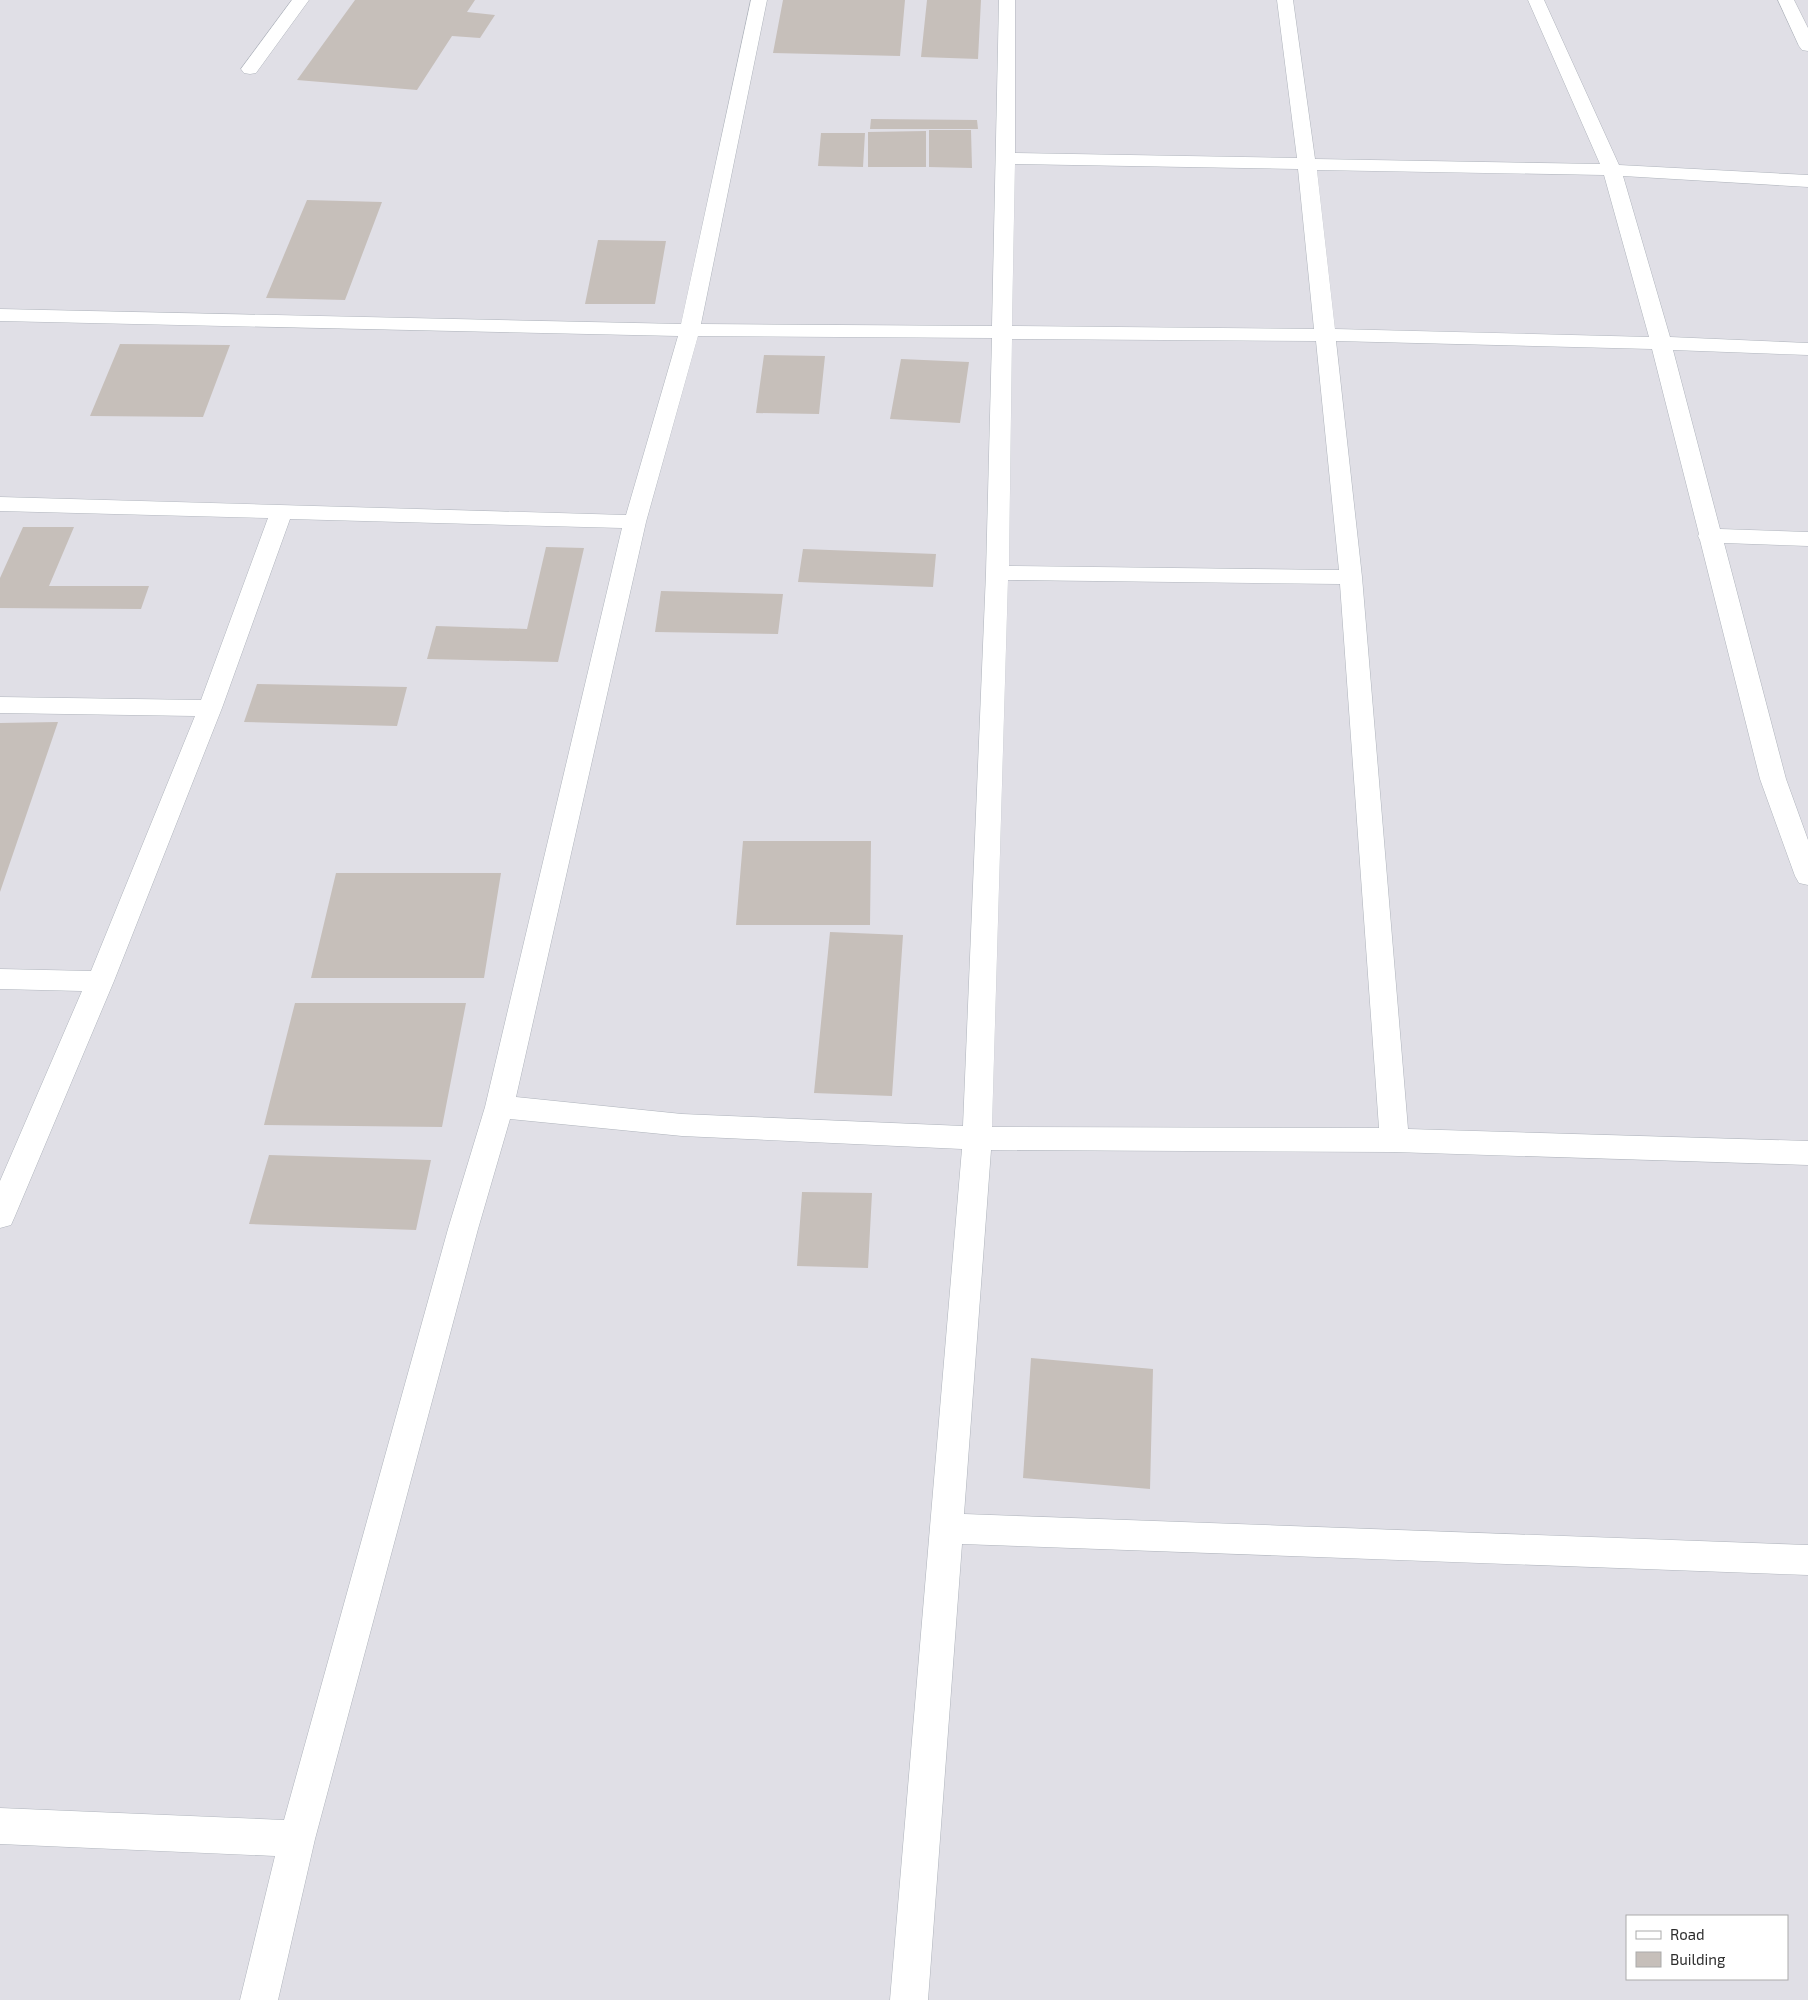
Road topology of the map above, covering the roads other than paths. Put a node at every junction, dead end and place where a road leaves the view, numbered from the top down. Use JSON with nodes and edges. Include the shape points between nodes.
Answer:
{"nodes":[{"id":1,"x":301,"y":0,"type":"edge"},
{"id":2,"x":759,"y":0,"type":"edge"},
{"id":3,"x":1007,"y":0,"type":"edge"},
{"id":4,"x":1285,"y":0,"type":"edge"},
{"id":5,"x":1536,"y":0,"type":"edge"},
{"id":6,"x":1786,"y":0,"type":"edge"},
{"id":7,"x":1808,"y":46,"type":"edge"},
{"id":8,"x":250,"y":70,"type":"dead end"},
{"id":9,"x":1006,"y":158,"type":"junction"},
{"id":10,"x":1307,"y":164,"type":"junction"},
{"id":11,"x":1612,"y":170,"type":"junction"},
{"id":12,"x":1808,"y":181,"type":"edge"},
{"id":13,"x":0,"y":315,"type":"edge"},
{"id":14,"x":690,"y":330,"type":"junction"},
{"id":15,"x":1003,"y":332,"type":"junction"},
{"id":16,"x":1324,"y":335,"type":"junction"},
{"id":17,"x":1661,"y":343,"type":"junction"},
{"id":18,"x":1808,"y":349,"type":"edge"},
{"id":19,"x":0,"y":504,"type":"edge"},
{"id":20,"x":282,"y":511,"type":"junction"},
{"id":21,"x":634,"y":522,"type":"junction"},
{"id":22,"x":1709,"y":536,"type":"junction"},
{"id":23,"x":1808,"y":540,"type":"edge"},
{"id":24,"x":997,"y":573,"type":"junction"},
{"id":25,"x":1351,"y":577,"type":"junction"},
{"id":26,"x":0,"y":705,"type":"edge"},
{"id":27,"x":210,"y":708,"type":"junction"},
{"id":28,"x":1808,"y":876,"type":"edge"},
{"id":29,"x":0,"y":979,"type":"edge"},
{"id":30,"x":100,"y":981,"type":"junction"},
{"id":31,"x":499,"y":1107,"type":"junction"},
{"id":32,"x":977,"y":1138,"type":"junction"},
{"id":33,"x":1394,"y":1140,"type":"junction"},
{"id":34,"x":1808,"y":1153,"type":"edge"},
{"id":35,"x":0,"y":1216,"type":"edge"},
{"id":36,"x":946,"y":1528,"type":"junction"},
{"id":37,"x":1808,"y":1560,"type":"edge"},
{"id":38,"x":0,"y":1826,"type":"edge"},
{"id":39,"x":296,"y":1839,"type":"junction"},
{"id":40,"x":259,"y":2000,"type":"edge"},
{"id":41,"x":909,"y":2000,"type":"edge"}],
"edges":[{"from":1,"to":8,"type":"street"},
{"from":2,"to":14,"type":"street"},
{"from":3,"to":9,"type":"street"},
{"from":4,"to":10,"type":"street"},
{"from":5,"to":11,"type":"street"},
{"from":6,"to":7,"type":"street"},
{"from":9,"to":10,"type":"street"},
{"from":9,"to":15,"type":"street"},
{"from":10,"to":11,"type":"street"},
{"from":10,"to":16,"type":"street"},
{"from":11,"to":12,"type":"street"},
{"from":11,"to":17,"type":"street"},
{"from":13,"to":14,"type":"street"},
{"from":14,"to":15,"type":"street"},
{"from":14,"to":21,"type":"street"},
{"from":15,"to":16,"type":"street"},
{"from":15,"to":24,"type":"street"},
{"from":16,"to":17,"type":"street"},
{"from":16,"to":25,"type":"street"},
{"from":17,"to":18,"type":"street"},
{"from":17,"to":22,"type":"street"},
{"from":19,"to":20,"type":"street"},
{"from":20,"to":21,"type":"street"},
{"from":20,"to":27,"type":"street"},
{"from":21,"to":31,"type":"street"},
{"from":22,"to":23,"type":"street"},
{"from":22,"to":28,"type":"street","via":[[1773,779]]},
{"from":24,"to":25,"type":"street"},
{"from":24,"to":32,"type":"street"},
{"from":25,"to":33,"type":"street"},
{"from":26,"to":27,"type":"street"},
{"from":27,"to":30,"type":"street"},
{"from":29,"to":30,"type":"street"},
{"from":30,"to":35,"type":"street"},
{"from":31,"to":32,"type":"street","via":[[682,1125]]},
{"from":31,"to":39,"type":"street"},
{"from":32,"to":33,"type":"street"},
{"from":32,"to":36,"type":"street"},
{"from":33,"to":34,"type":"street"},
{"from":36,"to":37,"type":"street"},
{"from":36,"to":41,"type":"street"},
{"from":38,"to":39,"type":"street"},
{"from":39,"to":40,"type":"street"}]}
